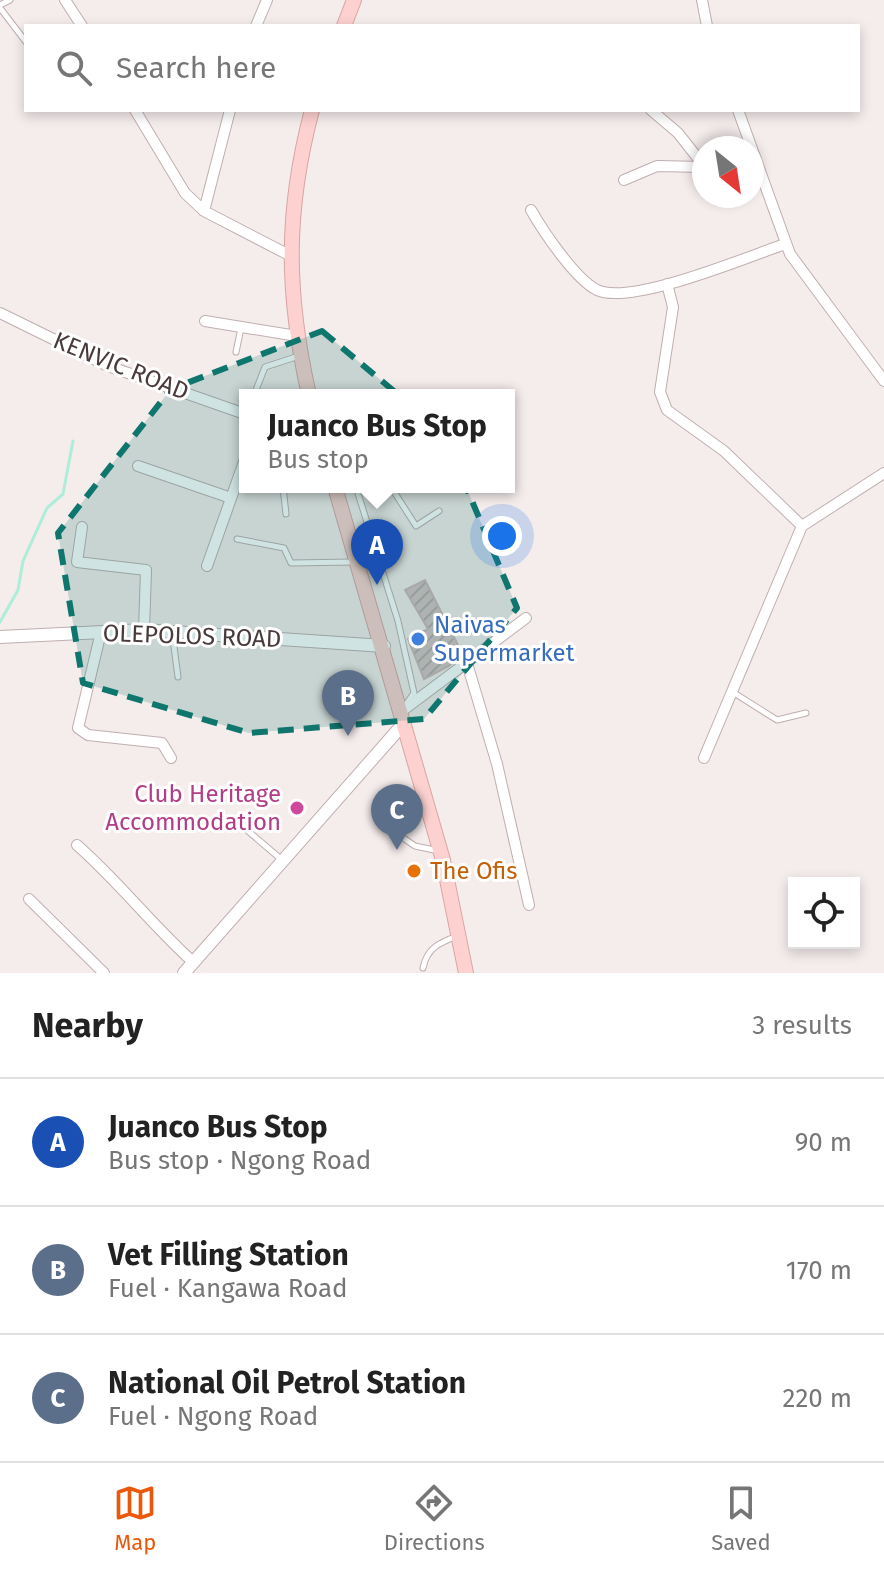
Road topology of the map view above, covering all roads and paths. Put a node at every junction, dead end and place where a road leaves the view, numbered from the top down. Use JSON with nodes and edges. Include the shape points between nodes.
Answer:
{"nodes":[{"id":1,"x":10,"y":0,"type":"edge"},
{"id":2,"x":65,"y":0,"type":"edge"},
{"id":3,"x":267,"y":0,"type":"edge"},
{"id":4,"x":354,"y":0,"type":"edge"},
{"id":5,"x":702,"y":0,"type":"edge"},
{"id":6,"x":0,"y":6,"type":"edge"},
{"id":7,"x":81,"y":24,"type":"edge"},
{"id":8,"x":257,"y":24,"type":"edge"},
{"id":9,"x":345,"y":24,"type":"edge"},
{"id":10,"x":707,"y":24,"type":"edge"},
{"id":11,"x":24,"y":39,"type":"edge"},
{"id":12,"x":136,"y":112,"type":"edge"},
{"id":13,"x":229,"y":112,"type":"edge"},
{"id":14,"x":312,"y":112,"type":"edge"},
{"id":15,"x":653,"y":112,"type":"edge"},
{"id":16,"x":739,"y":112,"type":"edge"},
{"id":17,"x":748,"y":136,"type":"edge"},
{"id":18,"x":692,"y":151,"type":"edge"},
{"id":19,"x":692,"y":166,"type":"edge"},
{"id":20,"x":764,"y":177,"type":"edge"},
{"id":21,"x":624,"y":180,"type":"dead end"},
{"id":22,"x":531,"y":210,"type":"dead end"},
{"id":23,"x":204,"y":211,"type":"junction"},
{"id":24,"x":785,"y":244,"type":"junction"},
{"id":25,"x":289,"y":255,"type":"junction"},
{"id":26,"x":667,"y":284,"type":"junction"},
{"id":27,"x":0,"y":313,"type":"edge"},
{"id":28,"x":205,"y":321,"type":"dead end"},
{"id":29,"x":242,"y":327,"type":"junction"},
{"id":30,"x":297,"y":336,"type":"junction"},
{"id":31,"x":236,"y":352,"type":"dead end"},
{"id":32,"x":301,"y":356,"type":"junction"},
{"id":33,"x":884,"y":381,"type":"edge"},
{"id":34,"x":256,"y":389,"type":"edge"},
{"id":35,"x":308,"y":389,"type":"edge"},
{"id":36,"x":239,"y":412,"type":"edge"},
{"id":37,"x":138,"y":466,"type":"dead end"},
{"id":38,"x":884,"y":473,"type":"edge"},
{"id":39,"x":239,"y":476,"type":"edge"},
{"id":40,"x":284,"y":493,"type":"edge"},
{"id":41,"x":337,"y":493,"type":"edge"},
{"id":42,"x":358,"y":493,"type":"edge"},
{"id":43,"x":395,"y":493,"type":"edge"},
{"id":44,"x":231,"y":498,"type":"junction"},
{"id":45,"x":439,"y":511,"type":"dead end"},
{"id":46,"x":286,"y":514,"type":"dead end"},
{"id":47,"x":802,"y":526,"type":"junction"},
{"id":48,"x":82,"y":527,"type":"dead end"},
{"id":49,"x":237,"y":539,"type":"dead end"},
{"id":50,"x":358,"y":562,"type":"junction"},
{"id":51,"x":207,"y":566,"type":"dead end"},
{"id":52,"x":526,"y":618,"type":"dead end"},
{"id":53,"x":144,"y":630,"type":"junction"},
{"id":54,"x":172,"y":631,"type":"junction"},
{"id":55,"x":101,"y":632,"type":"junction"},
{"id":56,"x":0,"y":637,"type":"edge"},
{"id":57,"x":384,"y":646,"type":"junction"},
{"id":58,"x":466,"y":660,"type":"junction"},
{"id":59,"x":178,"y":677,"type":"dead end"},
{"id":60,"x":730,"y":691,"type":"junction"},
{"id":61,"x":806,"y":713,"type":"dead end"},
{"id":62,"x":403,"y":717,"type":"junction"},
{"id":63,"x":171,"y":758,"type":"dead end"},
{"id":64,"x":704,"y":758,"type":"dead end"},
{"id":65,"x":427,"y":801,"type":"junction"},
{"id":66,"x":241,"y":825,"type":"dead end"},
{"id":67,"x":77,"y":845,"type":"dead end"},
{"id":68,"x":440,"y":851,"type":"junction"},
{"id":69,"x":283,"y":860,"type":"junction"},
{"id":70,"x":29,"y":899,"type":"dead end"},
{"id":71,"x":529,"y":905,"type":"dead end"},
{"id":72,"x":458,"y":935,"type":"junction"},
{"id":73,"x":193,"y":962,"type":"junction"},
{"id":74,"x":423,"y":968,"type":"dead end"},
{"id":75,"x":104,"y":973,"type":"edge"},
{"id":76,"x":184,"y":973,"type":"edge"},
{"id":77,"x":466,"y":973,"type":"edge"}],
"edges":[{"from":1,"to":6,"type":"lane"},
{"from":2,"to":7,"type":"street"},
{"from":3,"to":8,"type":"street"},
{"from":4,"to":9,"type":"main road"},
{"from":5,"to":10,"type":"street"},
{"from":6,"to":11,"type":"lane"},
{"from":12,"to":23,"type":"street","via":[[185,193]]},
{"from":13,"to":23,"type":"street"},
{"from":14,"to":25,"type":"main road","via":[[293,203]]},
{"from":15,"to":18,"type":"street"},
{"from":16,"to":17,"type":"street"},
{"from":19,"to":21,"type":"street","via":[[657,166]]},
{"from":20,"to":24,"type":"street"},
{"from":22,"to":26,"type":"street","via":[[554,244],[600,292],[628,294]]},
{"from":23,"to":25,"type":"street"},
{"from":24,"to":26,"type":"street"},
{"from":24,"to":33,"type":"street"},
{"from":25,"to":30,"type":"main road"},
{"from":26,"to":47,"type":"street","via":[[673,307],[660,392],[663,403],[724,451]]},
{"from":27,"to":36,"type":"street","name":"KENVIC ROAD","via":[[108,366]]},
{"from":28,"to":29,"type":"street"},
{"from":29,"to":30,"type":"street"},
{"from":29,"to":31,"type":"lane"},
{"from":30,"to":32,"type":"main road"},
{"from":32,"to":34,"type":"lane","via":[[265,367]]},
{"from":32,"to":35,"type":"main road"},
{"from":37,"to":44,"type":"street"},
{"from":38,"to":47,"type":"street"},
{"from":39,"to":44,"type":"street"},
{"from":40,"to":46,"type":"lane"},
{"from":41,"to":50,"type":"main road"},
{"from":42,"to":62,"type":"lane","via":[[398,621],[414,693]]},
{"from":43,"to":45,"type":"lane","via":[[416,526]]},
{"from":44,"to":51,"type":"street"},
{"from":47,"to":60,"type":"street"},
{"from":48,"to":53,"type":"street","via":[[77,562],[146,570]]},
{"from":49,"to":50,"type":"lane","via":[[284,548],[291,563]]},
{"from":50,"to":57,"type":"main road"},
{"from":52,"to":58,"type":"street"},
{"from":53,"to":54,"type":"street","name":"OLEPOLOS ROAD"},
{"from":53,"to":55,"type":"street","name":"OLEPOLOS ROAD"},
{"from":54,"to":57,"type":"street","name":"OLEPOLOS ROAD"},
{"from":54,"to":59,"type":"lane"},
{"from":55,"to":56,"type":"street","name":"OLEPOLOS ROAD"},
{"from":55,"to":63,"type":"street","via":[[78,728],[88,735],[162,743]]},
{"from":57,"to":62,"type":"main road"},
{"from":58,"to":62,"type":"street"},
{"from":58,"to":71,"type":"street","via":[[497,764]]},
{"from":60,"to":61,"type":"lane","via":[[777,720]]},
{"from":60,"to":64,"type":"street"},
{"from":62,"to":65,"type":"main road"},
{"from":62,"to":69,"type":"street"},
{"from":65,"to":68,"type":"main road"},
{"from":65,"to":68,"type":"lane","via":[[403,818],[399,835],[415,846]]},
{"from":66,"to":69,"type":"lane"},
{"from":67,"to":73,"type":"street"},
{"from":68,"to":72,"type":"main road"},
{"from":69,"to":73,"type":"street"},
{"from":70,"to":75,"type":"street"},
{"from":72,"to":74,"type":"lane","via":[[437,944]]},
{"from":72,"to":77,"type":"main road"},
{"from":73,"to":76,"type":"street"}]}
